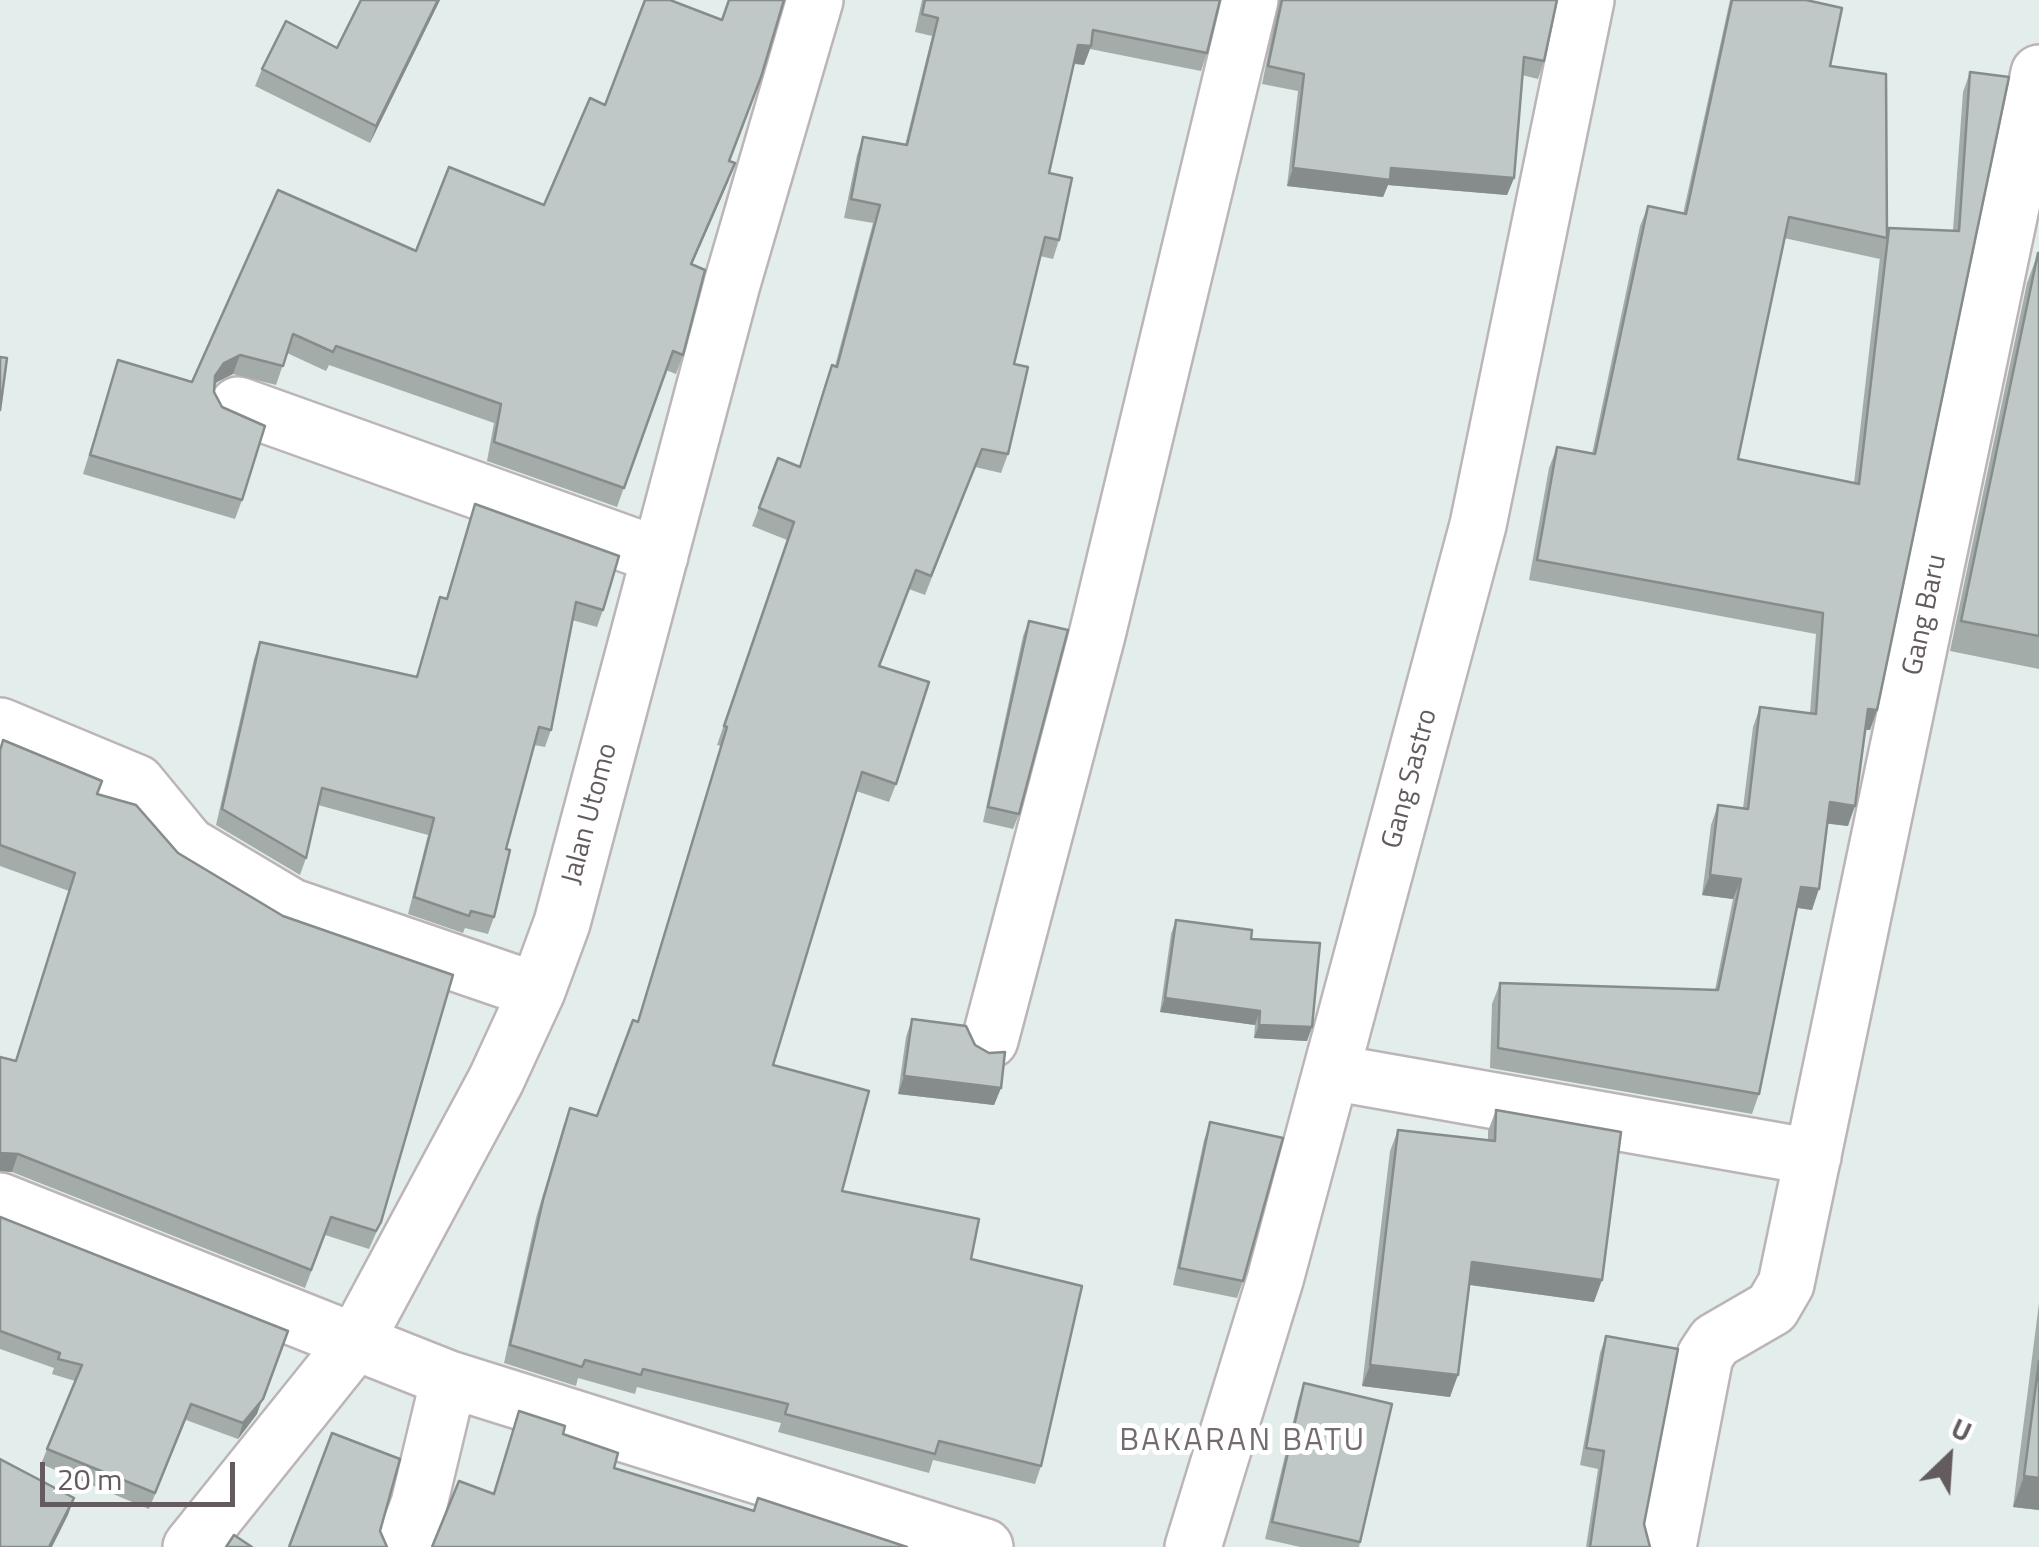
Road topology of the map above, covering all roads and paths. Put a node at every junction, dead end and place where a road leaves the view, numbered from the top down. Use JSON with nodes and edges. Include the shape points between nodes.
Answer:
{"nodes":[{"id":1,"x":815,"y":0,"type":"edge"},
{"id":2,"x":1250,"y":0,"type":"edge"},
{"id":3,"x":1586,"y":0,"type":"edge"},
{"id":4,"x":2039,"y":73,"type":"edge"},
{"id":5,"x":238,"y":405,"type":"dead end"},
{"id":6,"x":660,"y":556,"type":"junction"},
{"id":7,"x":0,"y":726,"type":"edge"},
{"id":8,"x":538,"y":991,"type":"junction"},
{"id":9,"x":990,"y":1040,"type":"dead end"},
{"id":10,"x":1331,"y":1072,"type":"junction"},
{"id":11,"x":1812,"y":1157,"type":"junction"},
{"id":12,"x":0,"y":1201,"type":"edge"},
{"id":13,"x":354,"y":1344,"type":"junction"},
{"id":14,"x":449,"y":1379,"type":"junction"},
{"id":15,"x":190,"y":1547,"type":"edge"},
{"id":16,"x":403,"y":1547,"type":"edge"},
{"id":17,"x":985,"y":1547,"type":"edge"},
{"id":18,"x":1193,"y":1547,"type":"edge"},
{"id":19,"x":1668,"y":1547,"type":"edge"}],
"edges":[{"from":1,"to":6,"type":"street","name":"Jalan Utomo"},
{"from":2,"to":9,"type":"street","via":[[1097,634]]},
{"from":3,"to":10,"type":"street","name":"Gang Sastro","via":[[1478,525]]},
{"from":4,"to":11,"type":"street","name":"Gang Baru"},
{"from":5,"to":6,"type":"street"},
{"from":6,"to":8,"type":"street","name":"Jalan Utomo"},
{"from":7,"to":8,"type":"street","via":[[138,783],[188,845],[292,906]]},
{"from":8,"to":13,"type":"street","name":"Jalan Utomo"},
{"from":10,"to":11,"type":"street"},
{"from":10,"to":18,"type":"street","name":"Gang Sastro"},
{"from":11,"to":19,"type":"street","name":"Gang Baru","via":[[1776,1304],[1714,1341],[1705,1356]]},
{"from":12,"to":13,"type":"street"},
{"from":13,"to":14,"type":"street"},
{"from":13,"to":15,"type":"street","name":"Jalan Utomo"},
{"from":14,"to":16,"type":"street","via":[[420,1504]]},
{"from":14,"to":17,"type":"street"}]}
